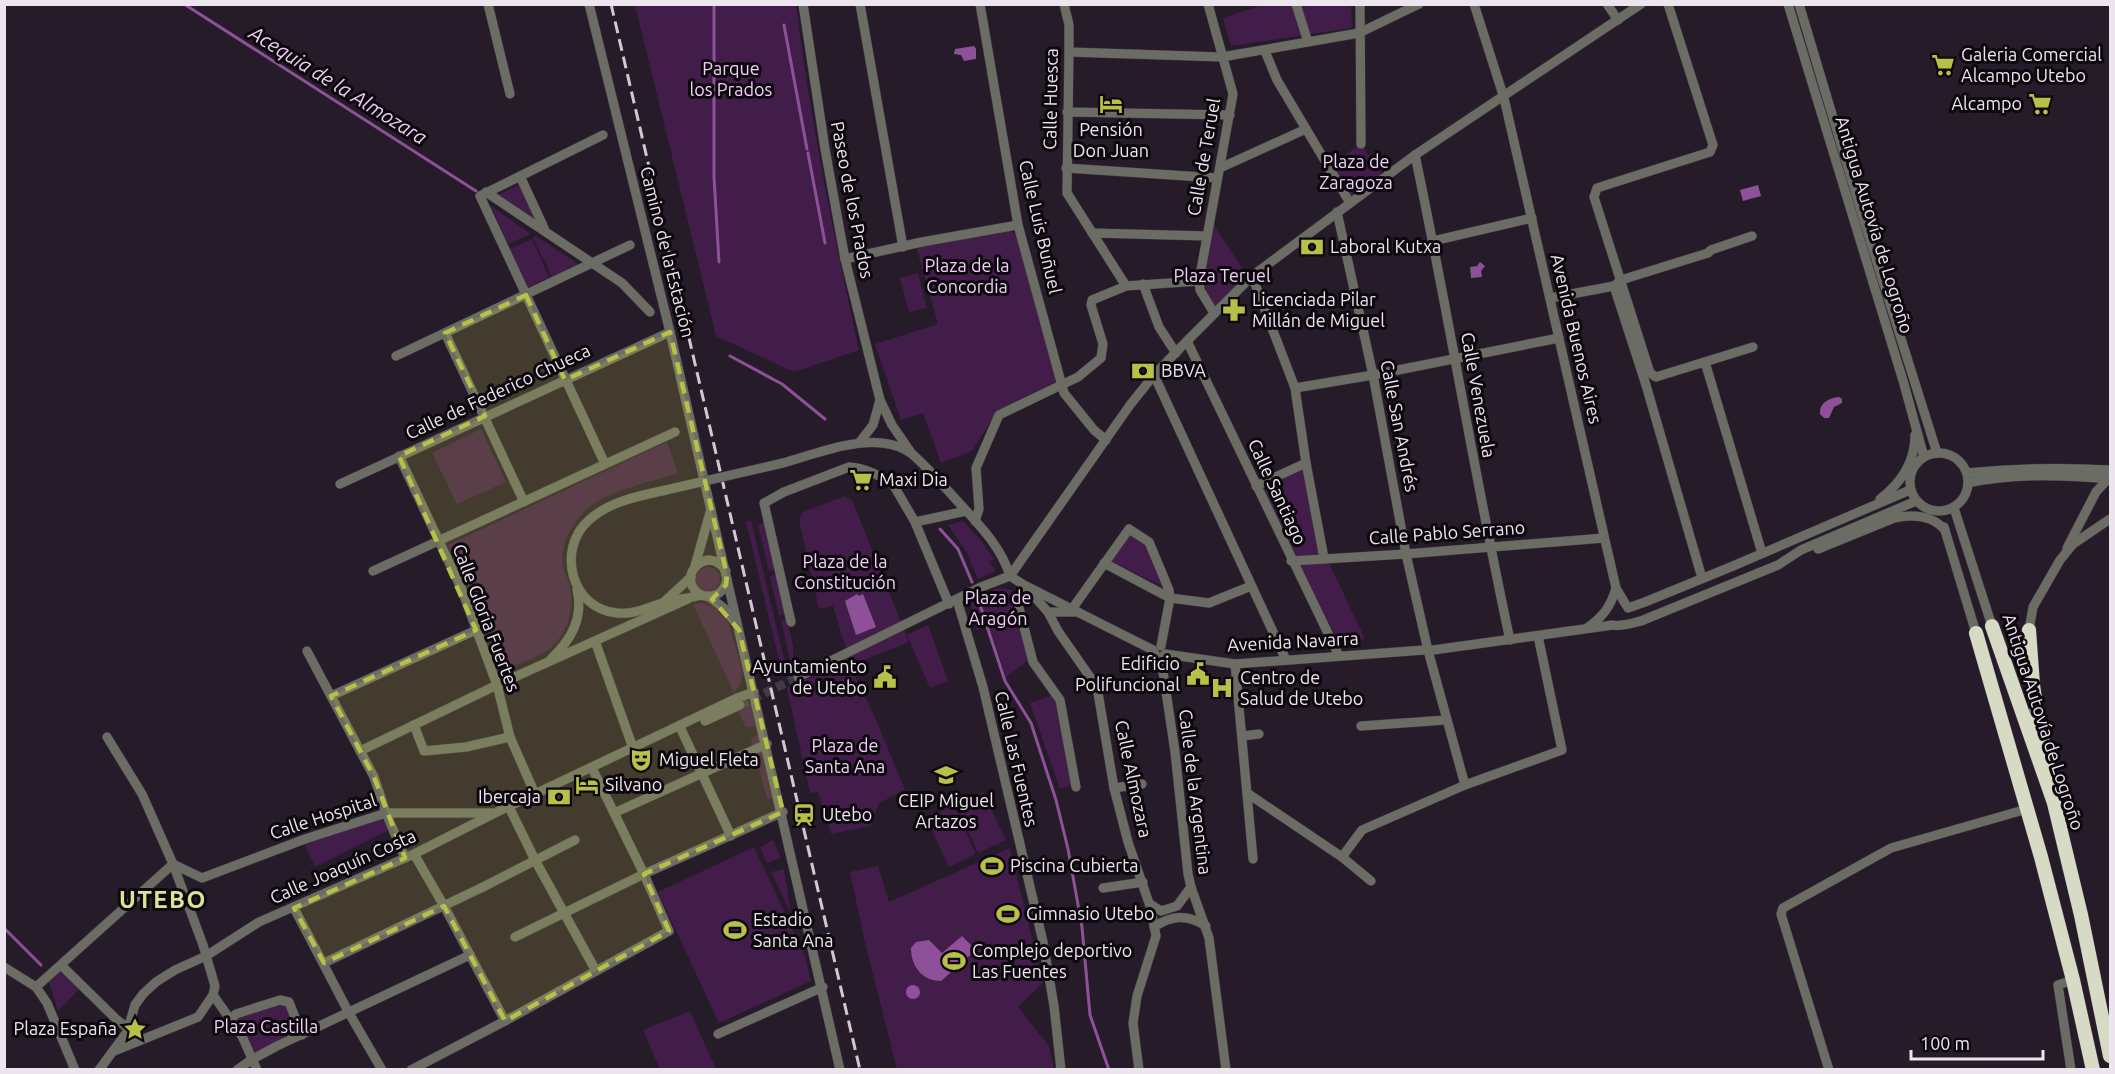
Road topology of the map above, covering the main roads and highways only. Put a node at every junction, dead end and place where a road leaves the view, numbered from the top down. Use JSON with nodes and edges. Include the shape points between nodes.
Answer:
{"nodes":[{"id":1,"x":1992,"y":627,"type":"road end"},
{"id":2,"x":2029,"y":630,"type":"road end"},
{"id":3,"x":1976,"y":633,"type":"road end"},
{"id":4,"x":2054,"y":803,"type":"junction"},
{"id":5,"x":2110,"y":1056,"type":"edge"},
{"id":6,"x":2093,"y":1070,"type":"edge"}],
"edges":[{"from":1,"to":4,"type":"highway","name":"Antigua Autovía de Logroño"},
{"from":2,"to":4,"type":"highway","via":[[2039,727]]},
{"from":3,"to":6,"type":"highway","via":[[2073,980]]},
{"from":4,"to":5,"type":"highway","name":"Antigua Autovía de Logroño"}]}
